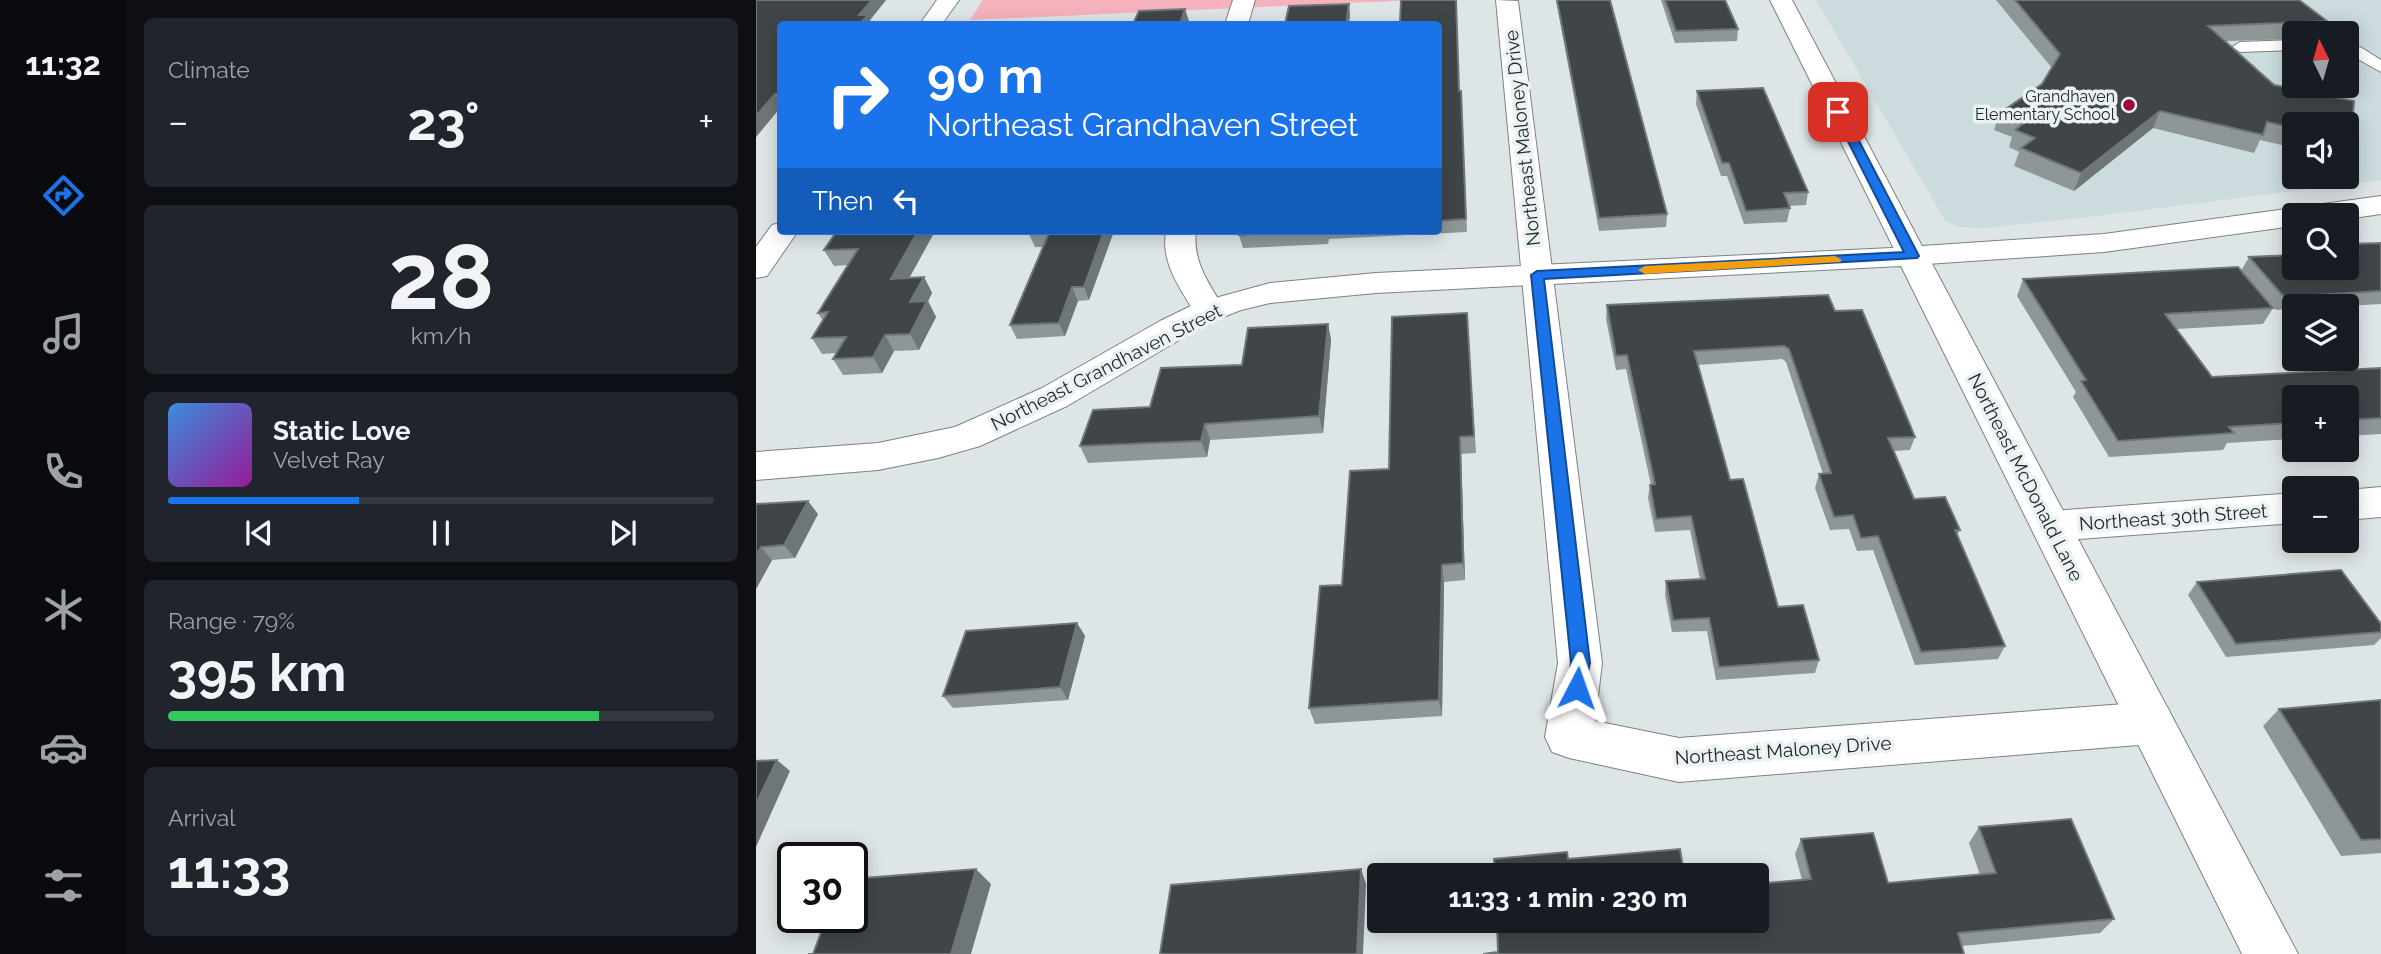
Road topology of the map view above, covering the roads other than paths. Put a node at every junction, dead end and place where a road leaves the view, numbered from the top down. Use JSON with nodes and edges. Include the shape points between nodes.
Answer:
{"nodes":[{"id":1,"x":948,"y":0,"type":"edge"},
{"id":2,"x":1244,"y":0,"type":"edge"},
{"id":3,"x":1781,"y":0,"type":"edge"},
{"id":4,"x":1507,"y":1,"type":"edge"},
{"id":5,"x":933,"y":21,"type":"edge"},
{"id":6,"x":1238,"y":21,"type":"edge"},
{"id":7,"x":2282,"y":45,"type":"edge"},
{"id":8,"x":2240,"y":47,"type":"edge"},
{"id":9,"x":2359,"y":52,"type":"edge"},
{"id":10,"x":2381,"y":67,"type":"edge"},
{"id":11,"x":2381,"y":205,"type":"edge"},
{"id":12,"x":2359,"y":208,"type":"edge"},
{"id":13,"x":2282,"y":219,"type":"edge"},
{"id":14,"x":780,"y":235,"type":"edge"},
{"id":15,"x":1180,"y":235,"type":"edge"},
{"id":16,"x":1912,"y":256,"type":"junction"},
{"id":17,"x":756,"y":269,"type":"edge"},
{"id":18,"x":1537,"y":275,"type":"junction"},
{"id":19,"x":1209,"y":310,"type":"junction"},
{"id":20,"x":756,"y":466,"type":"edge"},
{"id":21,"x":2381,"y":502,"type":"edge"},
{"id":22,"x":2359,"y":504,"type":"edge"},
{"id":23,"x":2282,"y":509,"type":"edge"},
{"id":24,"x":2052,"y":526,"type":"junction"},
{"id":25,"x":2151,"y":723,"type":"junction"},
{"id":26,"x":2271,"y":954,"type":"edge"}],
"edges":[{"from":1,"to":5,"type":"street"},
{"from":2,"to":6,"type":"street"},
{"from":3,"to":16,"type":"street","name":"Northeast McDonald Lane"},
{"from":4,"to":18,"type":"street","name":"Northeast Maloney Drive"},
{"from":7,"to":8,"type":"lane"},
{"from":9,"to":10,"type":"lane"},
{"from":11,"to":12,"type":"street"},
{"from":13,"to":16,"type":"street","name":"Northeast Grandhaven Street","via":[[2092,245]]},
{"from":14,"to":17,"type":"street"},
{"from":15,"to":19,"type":"street","via":[[1182,263]]},
{"from":16,"to":18,"type":"street","name":"Northeast Grandhaven Street"},
{"from":16,"to":24,"type":"street","name":"Northeast McDonald Lane"},
{"from":18,"to":19,"type":"street","name":"Northeast Grandhaven Street","via":[[1301,289],[1253,296]]},
{"from":18,"to":25,"type":"street","name":"Northeast Maloney Drive","via":[[1580,663],[1569,737],[1679,760]]},
{"from":19,"to":20,"type":"street","name":"Northeast Grandhaven Street","via":[[994,427],[913,451]]},
{"from":21,"to":22,"type":"street"},
{"from":23,"to":24,"type":"street","name":"Northeast 30th Street"},
{"from":24,"to":25,"type":"street","name":"Northeast McDonald Lane"},
{"from":25,"to":26,"type":"street","name":"Northeast McDonald Lane"}]}
